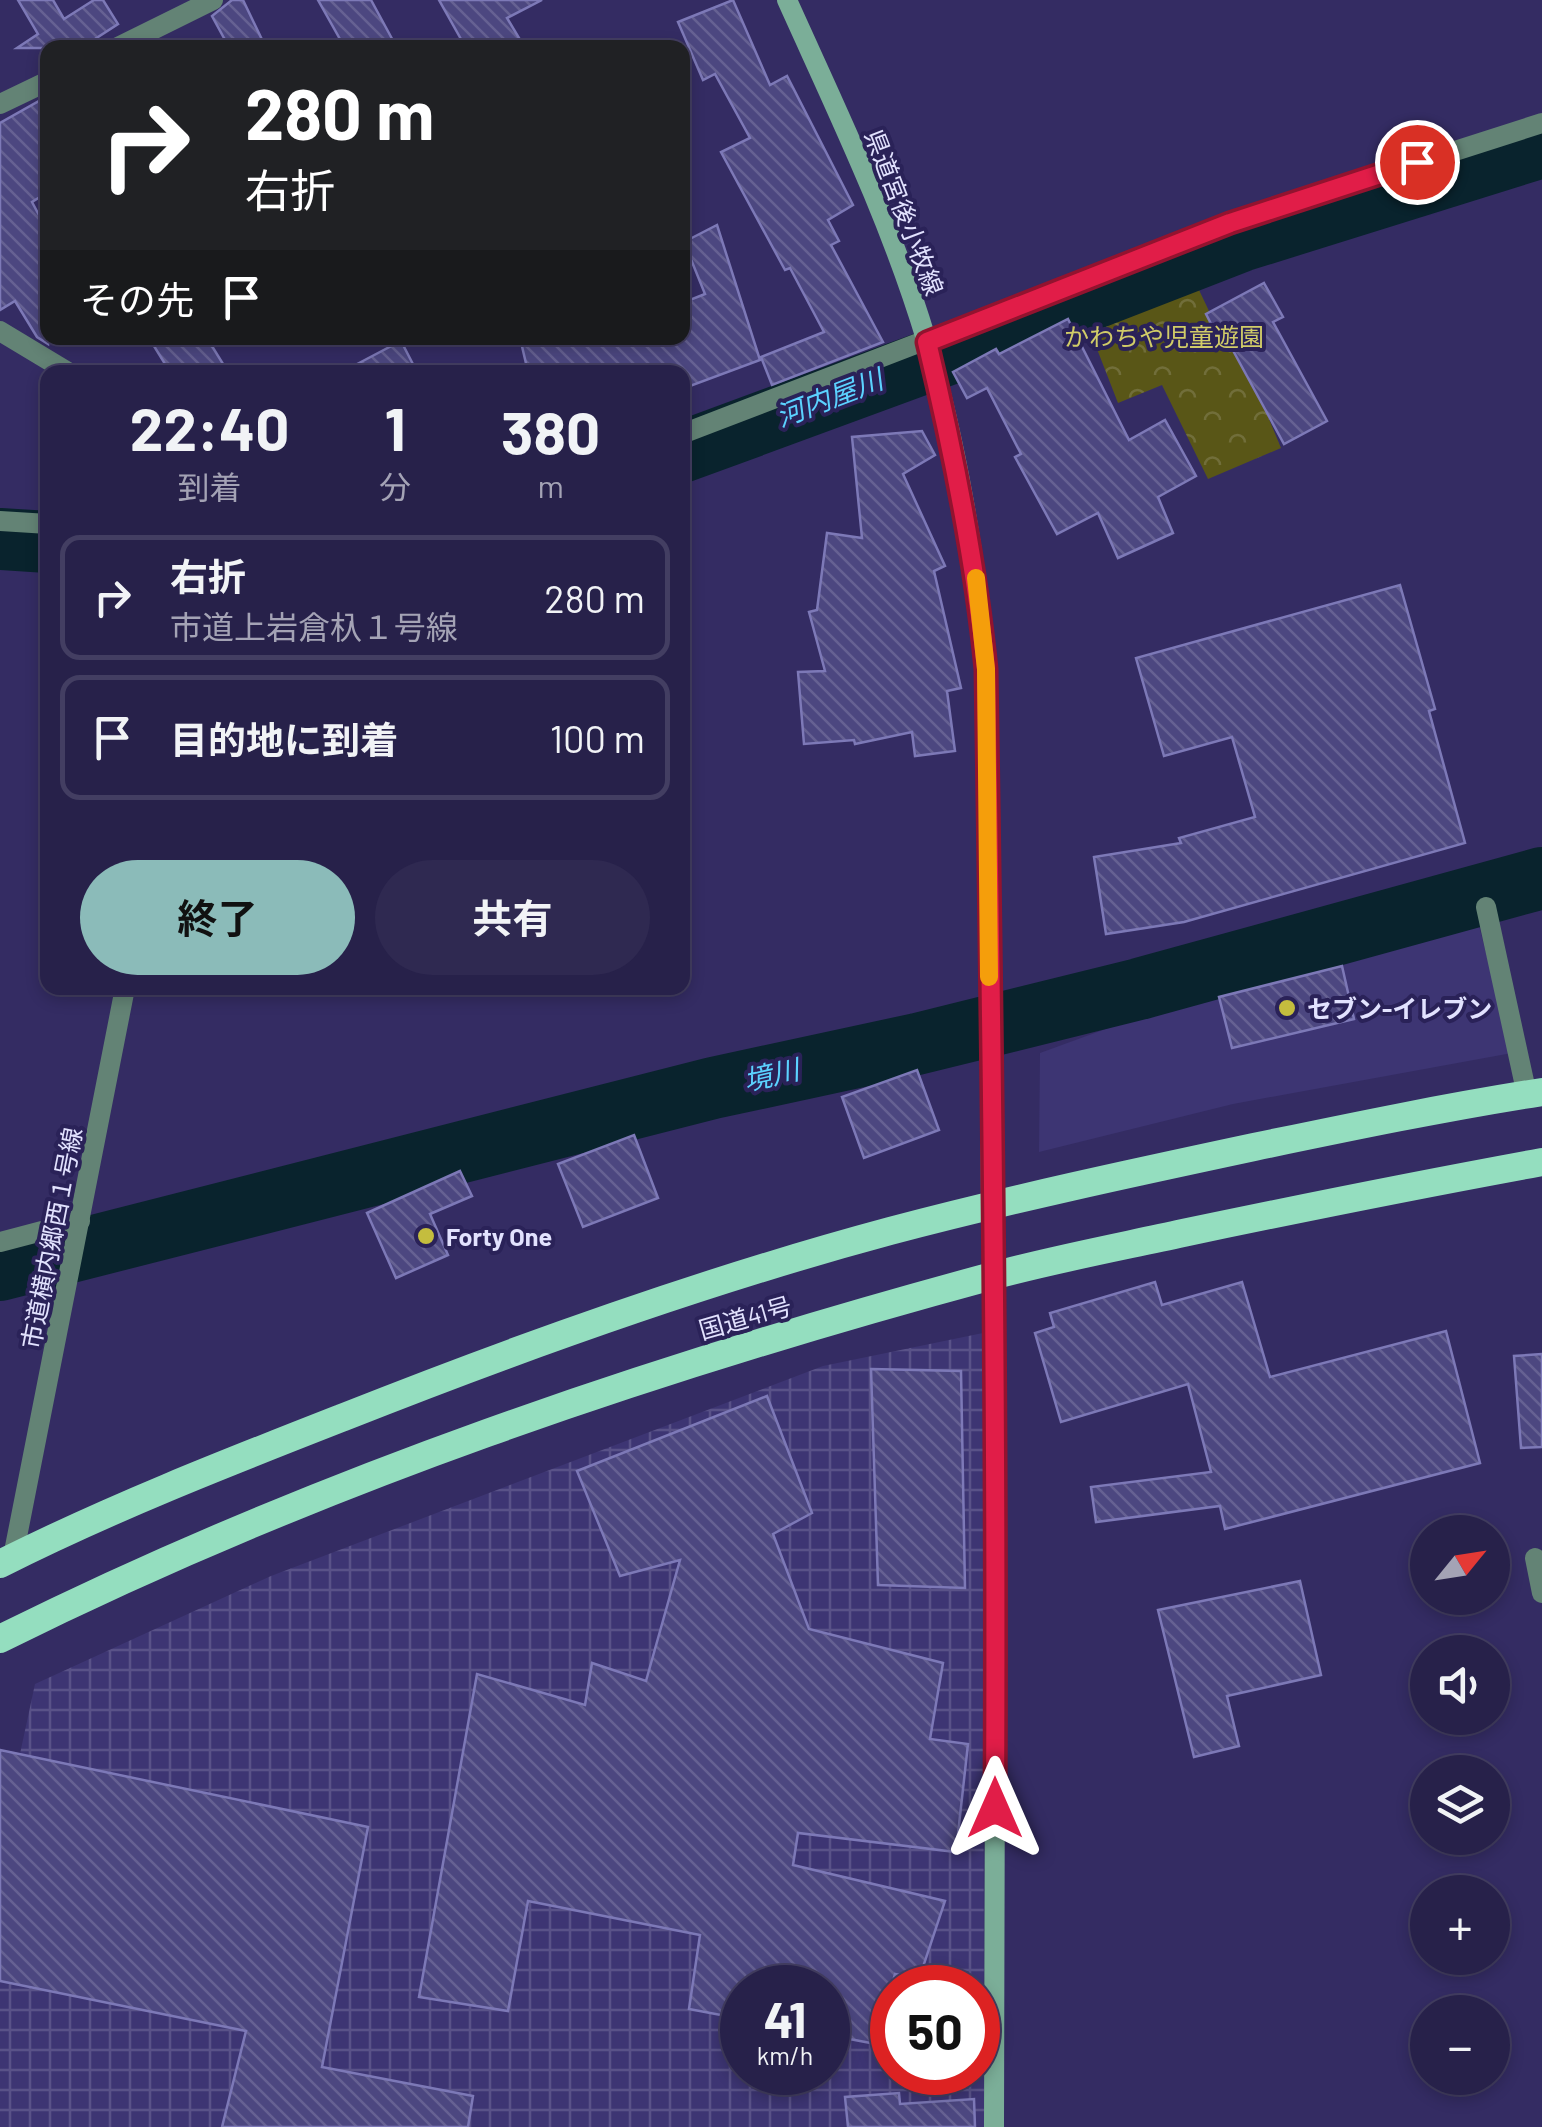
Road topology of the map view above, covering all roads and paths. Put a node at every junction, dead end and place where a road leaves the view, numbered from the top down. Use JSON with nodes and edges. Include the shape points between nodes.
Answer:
{"nodes":[{"id":1,"x":213,"y":0,"type":"edge"},
{"id":2,"x":787,"y":0,"type":"edge"},
{"id":3,"x":132,"y":40,"type":"edge"},
{"id":4,"x":40,"y":85,"type":"edge"},
{"id":5,"x":0,"y":104,"type":"edge"},
{"id":6,"x":1542,"y":123,"type":"edge"},
{"id":7,"x":0,"y":332,"type":"edge"},
{"id":8,"x":927,"y":342,"type":"junction"},
{"id":9,"x":56,"y":365,"type":"edge"},
{"id":10,"x":690,"y":431,"type":"edge"},
{"id":11,"x":0,"y":521,"type":"edge"},
{"id":12,"x":40,"y":524,"type":"edge"},
{"id":13,"x":1486,"y":907,"type":"dead end"},
{"id":14,"x":124,"y":995,"type":"edge"},
{"id":15,"x":1535,"y":1093,"type":"edge"},
{"id":16,"x":1542,"y":1162,"type":"edge"},
{"id":17,"x":991,"y":1206,"type":"junction"},
{"id":18,"x":80,"y":1221,"type":"junction"},
{"id":19,"x":0,"y":1242,"type":"edge"},
{"id":20,"x":994,"y":1276,"type":"junction"},
{"id":21,"x":1535,"y":1558,"type":"dead end"},
{"id":22,"x":7,"y":1560,"type":"edge"},
{"id":23,"x":1542,"y":1593,"type":"edge"},
{"id":24,"x":0,"y":1639,"type":"edge"},
{"id":25,"x":994,"y":2127,"type":"edge"}],
"edges":[{"from":1,"to":3,"type":"street"},
{"from":2,"to":8,"type":"main road","name":"県道宮後小牧線","via":[[874,195]]},
{"from":4,"to":5,"type":"street"},
{"from":6,"to":8,"type":"street","via":[[1230,223]]},
{"from":7,"to":9,"type":"street"},
{"from":8,"to":10,"type":"street"},
{"from":8,"to":17,"type":"main road","name":"県道宮後小牧線","via":[[967,523],[986,669]]},
{"from":11,"to":12,"type":"street"},
{"from":13,"to":15,"type":"street"},
{"from":14,"to":18,"type":"street","name":"市道横内郷西１号線"},
{"from":15,"to":17,"type":"highway","name":"国道41号"},
{"from":16,"to":20,"type":"highway","name":"国道41号"},
{"from":17,"to":20,"type":"main road","name":"県道宮後小牧線"},
{"from":17,"to":22,"type":"highway","name":"国道41号","via":[[762,1269],[506,1354]]},
{"from":18,"to":19,"type":"street"},
{"from":18,"to":22,"type":"street","name":"市道横内郷西１号線"},
{"from":20,"to":24,"type":"highway","name":"国道41号","via":[[684,1366],[504,1428],[247,1526]]},
{"from":20,"to":25,"type":"main road","name":"県道宮後小牧線"},
{"from":21,"to":23,"type":"street"}]}
